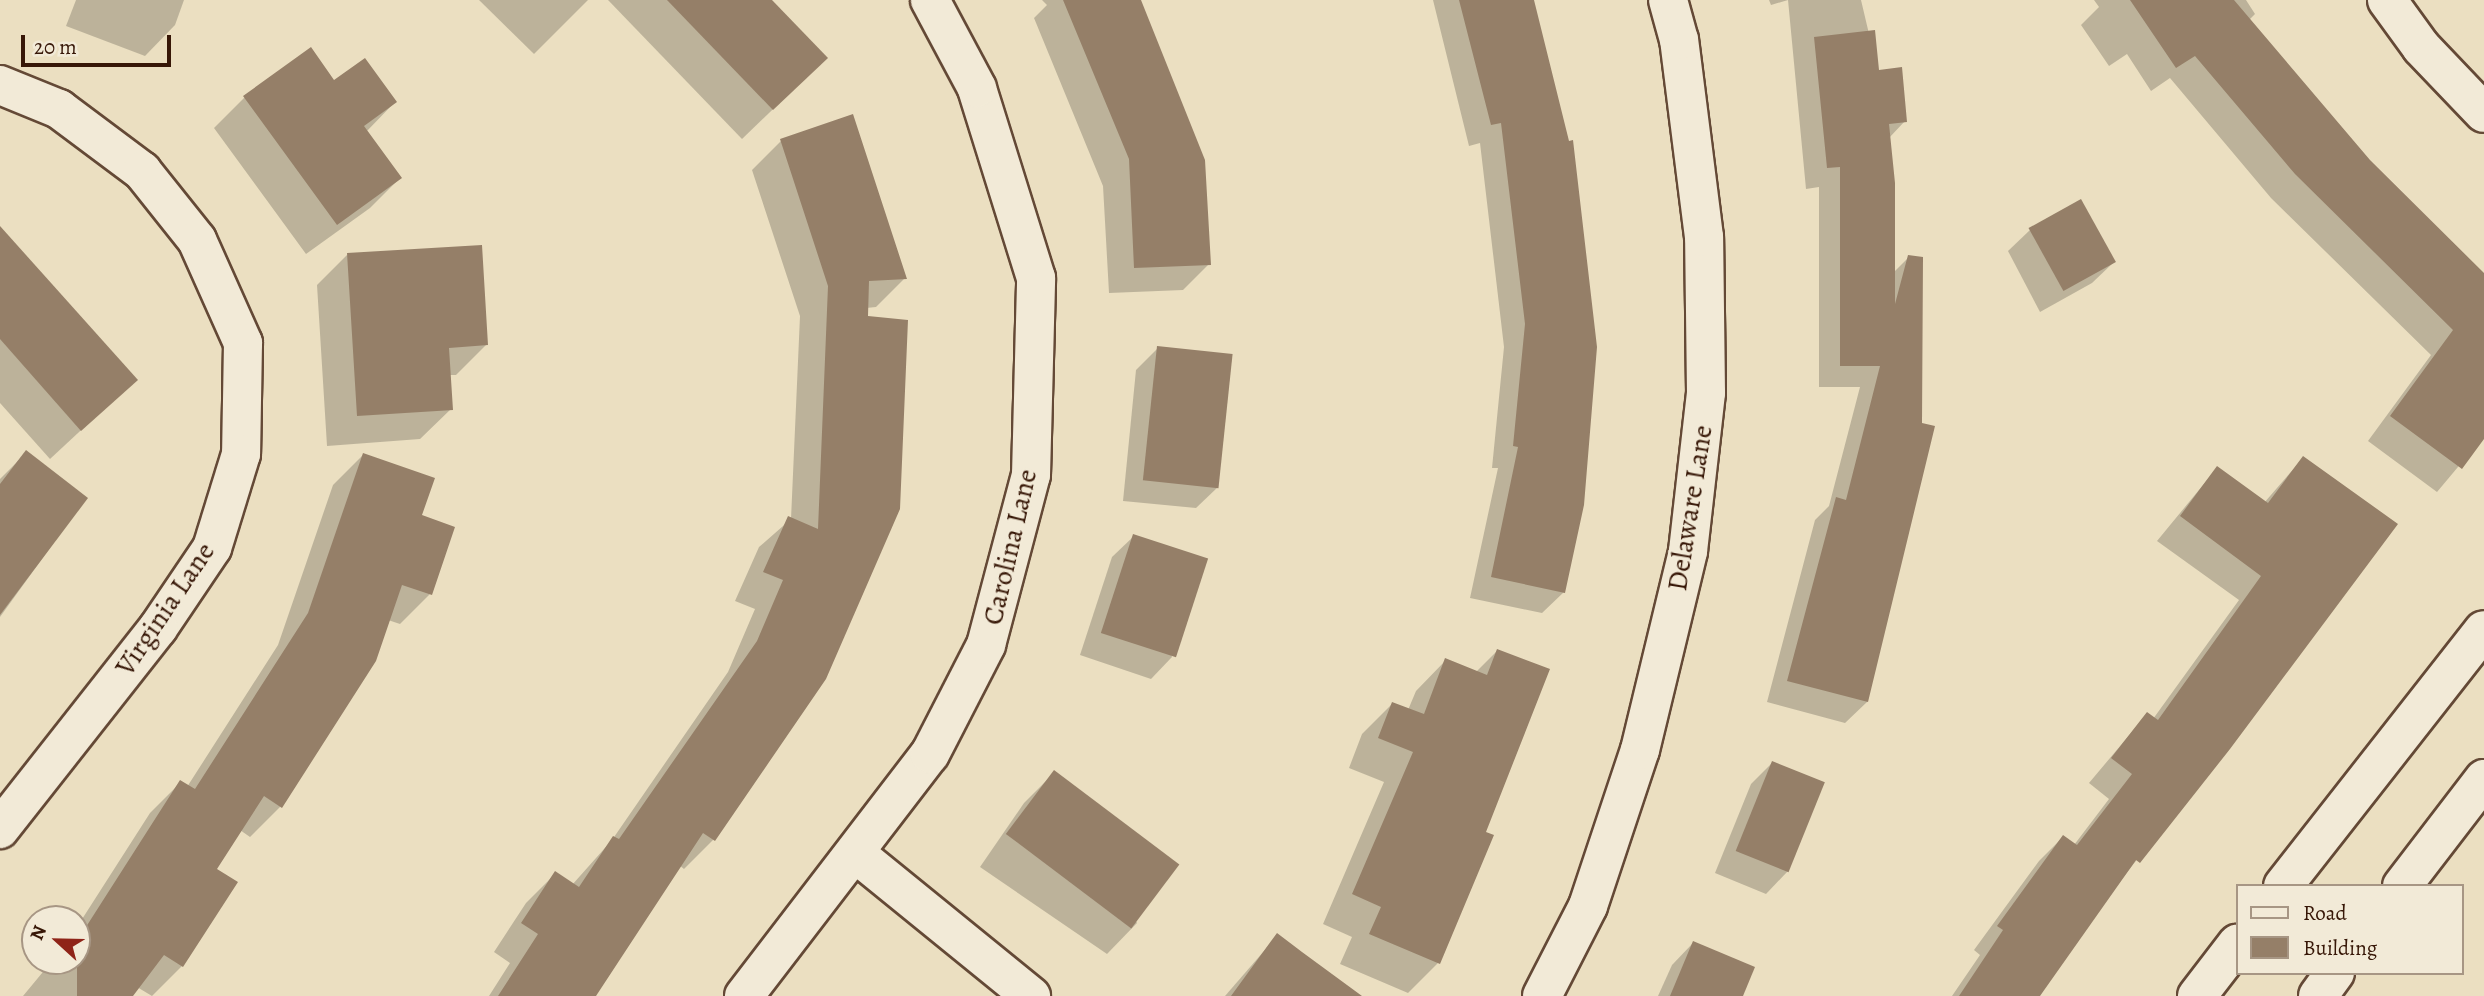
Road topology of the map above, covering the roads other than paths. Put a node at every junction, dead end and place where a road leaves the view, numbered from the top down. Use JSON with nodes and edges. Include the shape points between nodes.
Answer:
{"nodes":[{"id":1,"x":930,"y":0,"type":"edge"},
{"id":2,"x":1668,"y":0,"type":"edge"},
{"id":3,"x":2387,"y":0,"type":"edge"},
{"id":4,"x":0,"y":85,"type":"edge"},
{"id":5,"x":2484,"y":113,"type":"edge"},
{"id":6,"x":2484,"y":630,"type":"edge"},
{"id":7,"x":2484,"y":779,"type":"edge"},
{"id":8,"x":0,"y":829,"type":"edge"},
{"id":9,"x":855,"y":853,"type":"junction"},
{"id":10,"x":2285,"y":884,"type":"edge"},
{"id":11,"x":2404,"y":884,"type":"edge"},
{"id":12,"x":2236,"y":946,"type":"edge"},
{"id":13,"x":2334,"y":975,"type":"edge"},
{"id":14,"x":2209,"y":992,"type":"edge"},
{"id":15,"x":744,"y":996,"type":"edge"},
{"id":16,"x":1031,"y":996,"type":"edge"},
{"id":17,"x":1542,"y":996,"type":"edge"},
{"id":18,"x":2318,"y":996,"type":"edge"}],
"edges":[{"from":1,"to":9,"type":"street","name":"Carolina Lane","via":[[977,88],[1036,278],[1031,475],[986,645],[930,754]]},
{"from":2,"to":17,"type":"street","name":"Delaware Lane","via":[[1679,40],[1704,237],[1706,393],[1688,551],[1640,750],[1588,906]]},
{"from":3,"to":5,"type":"street","via":[[2421,47]]},
{"from":4,"to":8,"type":"street","name":"Virginia Lane","via":[[59,109],[142,171],[197,240],[243,343],[241,454],[212,548],[158,628]]},
{"from":6,"to":10,"type":"street"},
{"from":7,"to":11,"type":"street"},
{"from":9,"to":15,"type":"street","name":"Carolina Lane"},
{"from":9,"to":16,"type":"street"},
{"from":12,"to":14,"type":"street"},
{"from":13,"to":18,"type":"street"}]}
